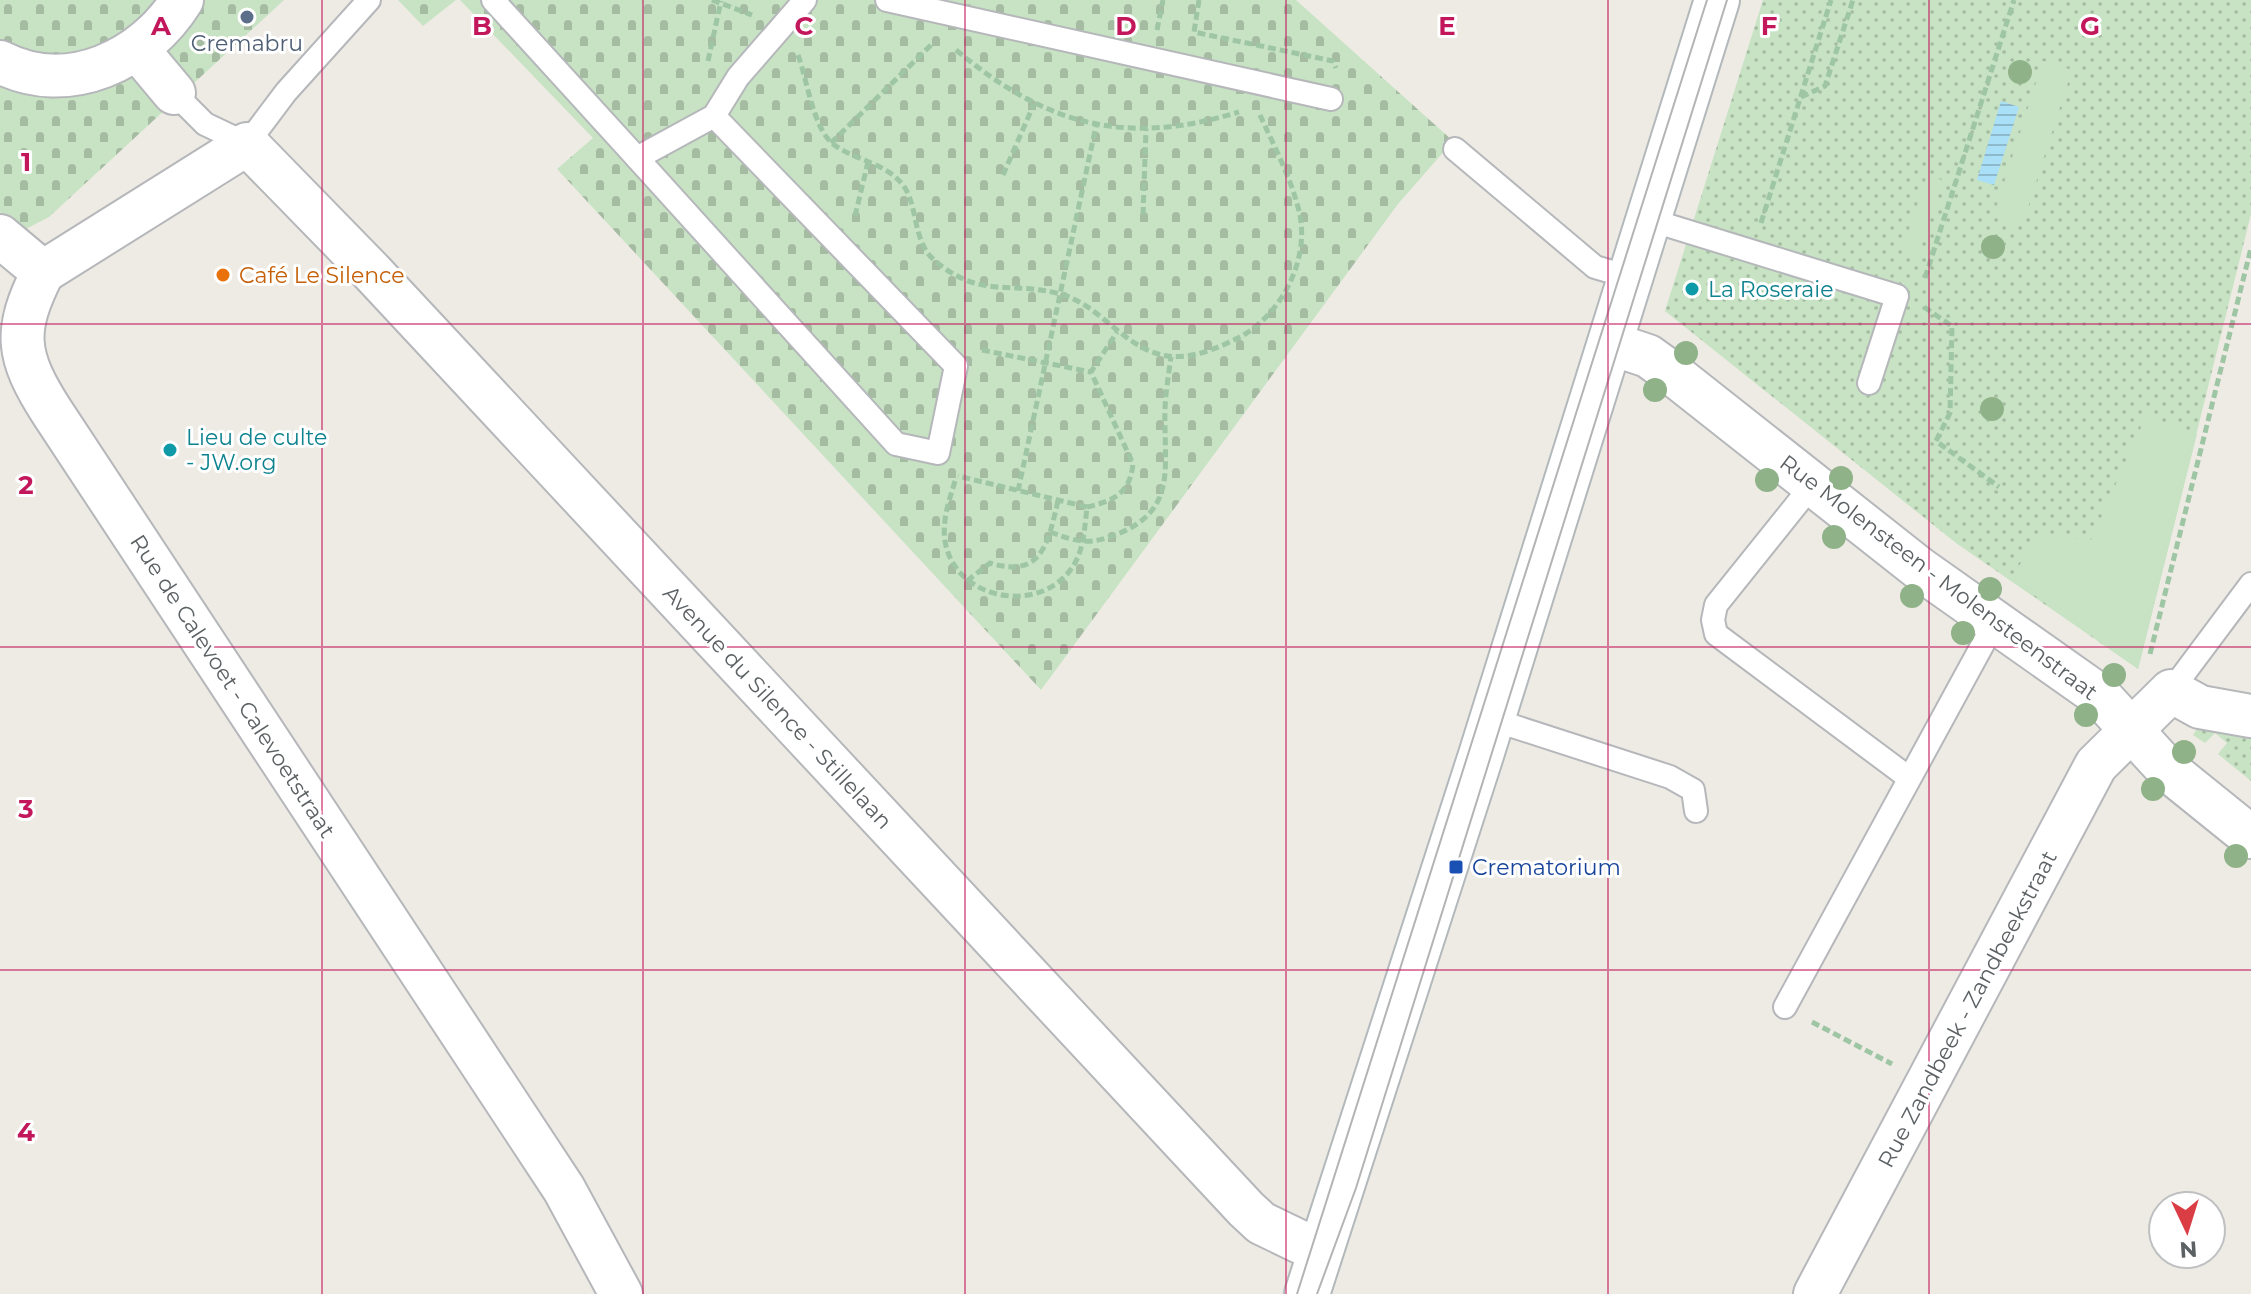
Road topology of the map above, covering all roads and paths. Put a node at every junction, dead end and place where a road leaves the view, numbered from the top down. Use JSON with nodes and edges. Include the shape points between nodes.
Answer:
{"nodes":[{"id":1,"x":182,"y":0,"type":"edge"},
{"id":2,"x":369,"y":0,"type":"edge"},
{"id":3,"x":493,"y":0,"type":"edge"},
{"id":4,"x":712,"y":0,"type":"edge"},
{"id":5,"x":805,"y":0,"type":"edge"},
{"id":6,"x":887,"y":0,"type":"edge"},
{"id":7,"x":1199,"y":0,"type":"edge"},
{"id":8,"x":1717,"y":0,"type":"edge"},
{"id":9,"x":1831,"y":0,"type":"edge"},
{"id":10,"x":1853,"y":0,"type":"edge"},
{"id":11,"x":2014,"y":0,"type":"edge"},
{"id":12,"x":913,"y":6,"type":"junction"},
{"id":13,"x":779,"y":31,"type":"junction"},
{"id":14,"x":939,"y":36,"type":"junction"},
{"id":15,"x":138,"y":50,"type":"junction"},
{"id":16,"x":0,"y":62,"type":"edge"},
{"id":17,"x":1243,"y":79,"type":"junction"},
{"id":18,"x":174,"y":93,"type":"joint"},
{"id":19,"x":1800,"y":97,"type":"junction"},
{"id":20,"x":1331,"y":99,"type":"joint"},
{"id":21,"x":1034,"y":104,"type":"junction"},
{"id":22,"x":714,"y":116,"type":"junction"},
{"id":23,"x":1197,"y":123,"type":"dead end"},
{"id":24,"x":1096,"y":126,"type":"junction"},
{"id":25,"x":1146,"y":129,"type":"junction"},
{"id":26,"x":831,"y":143,"type":"junction"},
{"id":27,"x":247,"y":144,"type":"junction"},
{"id":28,"x":1455,"y":149,"type":"dead end"},
{"id":29,"x":637,"y":158,"type":"junction"},
{"id":30,"x":868,"y":162,"type":"junction"},
{"id":31,"x":1003,"y":175,"type":"dead end"},
{"id":32,"x":1143,"y":215,"type":"dead end"},
{"id":33,"x":1647,"y":219,"type":"junction"},
{"id":34,"x":0,"y":236,"type":"edge"},
{"id":35,"x":2251,"y":248,"type":"edge"},
{"id":36,"x":1753,"y":251,"type":"junction"},
{"id":37,"x":851,"y":261,"type":"junction"},
{"id":38,"x":43,"y":272,"type":"junction"},
{"id":39,"x":1629,"y":277,"type":"junction"},
{"id":40,"x":1060,"y":294,"type":"junction"},
{"id":41,"x":1907,"y":298,"type":"junction"},
{"id":42,"x":1117,"y":332,"type":"junction"},
{"id":43,"x":10,"y":334,"type":"edge"},
{"id":44,"x":1609,"y":343,"type":"junction"},
{"id":45,"x":1171,"y":357,"type":"junction"},
{"id":46,"x":1045,"y":363,"type":"junction"},
{"id":47,"x":956,"y":366,"type":"junction"},
{"id":48,"x":1091,"y":372,"type":"junction"},
{"id":49,"x":1869,"y":383,"type":"dead end"},
{"id":50,"x":938,"y":453,"type":"junction"},
{"id":51,"x":957,"y":476,"type":"junction"},
{"id":52,"x":1813,"y":484,"type":"junction"},
{"id":53,"x":1999,"y":487,"type":"dead end"},
{"id":54,"x":1018,"y":491,"type":"junction"},
{"id":55,"x":1058,"y":501,"type":"junction"},
{"id":56,"x":1087,"y":507,"type":"junction"},
{"id":57,"x":1050,"y":532,"type":"junction"},
{"id":58,"x":1081,"y":543,"type":"junction"},
{"id":59,"x":967,"y":581,"type":"junction"},
{"id":60,"x":2251,"y":584,"type":"edge"},
{"id":61,"x":1995,"y":622,"type":"junction"},
{"id":62,"x":2171,"y":691,"type":"junction"},
{"id":63,"x":2251,"y":716,"type":"edge"},
{"id":64,"x":1491,"y":719,"type":"junction"},
{"id":65,"x":2128,"y":729,"type":"junction"},
{"id":66,"x":1909,"y":778,"type":"junction"},
{"id":67,"x":1696,"y":811,"type":"dead end"},
{"id":68,"x":2251,"y":837,"type":"edge"},
{"id":69,"x":1785,"y":1007,"type":"joint"},
{"id":70,"x":1928,"y":1083,"type":"junction"},
{"id":71,"x":1321,"y":1252,"type":"junction"},
{"id":72,"x":621,"y":1294,"type":"edge"},
{"id":73,"x":1307,"y":1294,"type":"edge"},
{"id":74,"x":1815,"y":1294,"type":"edge"}],
"edges":[{"from":1,"to":15,"type":"street"},
{"from":2,"to":27,"type":"lane"},
{"from":3,"to":29,"type":"lane"},
{"from":4,"to":13,"type":"path"},
{"from":5,"to":13,"type":"lane"},
{"from":6,"to":12,"type":"lane"},
{"from":7,"to":20,"type":"path","via":[[1194,32],[1333,61],[1338,78]]},
{"from":8,"to":33,"type":"main road"},
{"from":9,"to":19,"type":"path"},
{"from":10,"to":19,"type":"path","via":[[1825,86]]},
{"from":11,"to":41,"type":"path"},
{"from":12,"to":14,"type":"path"},
{"from":12,"to":17,"type":"lane"},
{"from":13,"to":22,"type":"lane","via":[[738,77]]},
{"from":13,"to":26,"type":"path","via":[[798,55],[815,116]]},
{"from":14,"to":21,"type":"path","via":[[993,81]]},
{"from":14,"to":26,"type":"path"},
{"from":15,"to":16,"type":"street","via":[[99,70],[56,75]]},
{"from":15,"to":18,"type":"street"},
{"from":17,"to":20,"type":"lane"},
{"from":17,"to":45,"type":"path","via":[[1300,214],[1291,284],[1250,332],[1220,347]]},
{"from":18,"to":27,"type":"lane","via":[[205,124]]},
{"from":19,"to":36,"type":"path"},
{"from":21,"to":24,"type":"path"},
{"from":21,"to":31,"type":"path"},
{"from":22,"to":29,"type":"lane"},
{"from":22,"to":37,"type":"lane"},
{"from":23,"to":25,"type":"path"},
{"from":24,"to":25,"type":"path"},
{"from":24,"to":40,"type":"path"},
{"from":25,"to":32,"type":"path"},
{"from":26,"to":30,"type":"path"},
{"from":27,"to":38,"type":"street"},
{"from":27,"to":71,"type":"street","name":"Avenue du Silence - Stillelaan","via":[[1246,1209],[1261,1223]]},
{"from":28,"to":39,"type":"lane","via":[[1595,267]]},
{"from":29,"to":50,"type":"lane","via":[[896,444]]},
{"from":30,"to":37,"type":"path","via":[[853,225]]},
{"from":30,"to":40,"type":"path","via":[[887,170],[905,189],[915,226],[932,258],[969,284]]},
{"from":33,"to":36,"type":"lane"},
{"from":33,"to":39,"type":"main road"},
{"from":34,"to":38,"type":"street"},
{"from":35,"to":62,"type":"path","via":[[2146,671]]},
{"from":36,"to":41,"type":"lane"},
{"from":37,"to":47,"type":"lane"},
{"from":38,"to":43,"type":"street","name":"Rue de Calevoet - Calevoetstraat"},
{"from":39,"to":44,"type":"main road"},
{"from":40,"to":42,"type":"path","via":[[1084,304]]},
{"from":40,"to":46,"type":"path"},
{"from":41,"to":49,"type":"lane"},
{"from":41,"to":53,"type":"path","via":[[1952,326],[1950,413],[1936,441]]},
{"from":42,"to":45,"type":"path","via":[[1135,345]]},
{"from":42,"to":48,"type":"path"},
{"from":43,"to":72,"type":"street","name":"Rue de Calevoet - Calevoetstraat","via":[[35,385],[564,1189]]},
{"from":44,"to":52,"type":"street","name":"Rue Molensteen - Molensteenstraat","via":[[1648,356]]},
{"from":44,"to":64,"type":"main road"},
{"from":45,"to":58,"type":"path","via":[[1165,407],[1167,478],[1157,502],[1147,518],[1124,531]]},
{"from":46,"to":47,"type":"path","via":[[975,349]]},
{"from":46,"to":48,"type":"path"},
{"from":46,"to":54,"type":"path"},
{"from":47,"to":50,"type":"lane"},
{"from":48,"to":56,"type":"path","via":[[1133,464],[1123,494]]},
{"from":50,"to":51,"type":"path"},
{"from":51,"to":54,"type":"path"},
{"from":51,"to":59,"type":"path","via":[[945,517],[946,543]]},
{"from":52,"to":61,"type":"street","name":"Rue Molensteen - Molensteenstraat"},
{"from":52,"to":66,"type":"lane","via":[[1716,605],[1716,634]]},
{"from":54,"to":55,"type":"path"},
{"from":55,"to":56,"type":"path"},
{"from":55,"to":57,"type":"path"},
{"from":56,"to":58,"type":"path"},
{"from":57,"to":58,"type":"path"},
{"from":57,"to":59,"type":"path","via":[[1046,548],[1030,563],[1011,570],[990,563]]},
{"from":58,"to":59,"type":"path","via":[[1076,562],[1057,582],[1030,594],[1003,597]]},
{"from":60,"to":62,"type":"lane"},
{"from":61,"to":65,"type":"street","name":"Rue Molensteen - Molensteenstraat","via":[[2100,696]]},
{"from":61,"to":66,"type":"lane"},
{"from":62,"to":63,"type":"street","via":[[2200,707]]},
{"from":62,"to":65,"type":"street","name":"Rue Zandbeek - Zandbeekstraat"},
{"from":64,"to":67,"type":"lane","via":[[1670,777],[1693,790]]},
{"from":64,"to":71,"type":"main road"},
{"from":65,"to":68,"type":"street","name":"Rue Molensteen - Molensteenstraat","via":[[2168,770]]},
{"from":65,"to":70,"type":"street","name":"Rue Zandbeek - Zandbeekstraat","via":[[2096,765]]},
{"from":66,"to":69,"type":"lane"},
{"from":69,"to":70,"type":"path"},
{"from":70,"to":74,"type":"street","name":"Rue Zandbeek - Zandbeekstraat"},
{"from":71,"to":73,"type":"main road"}]}
